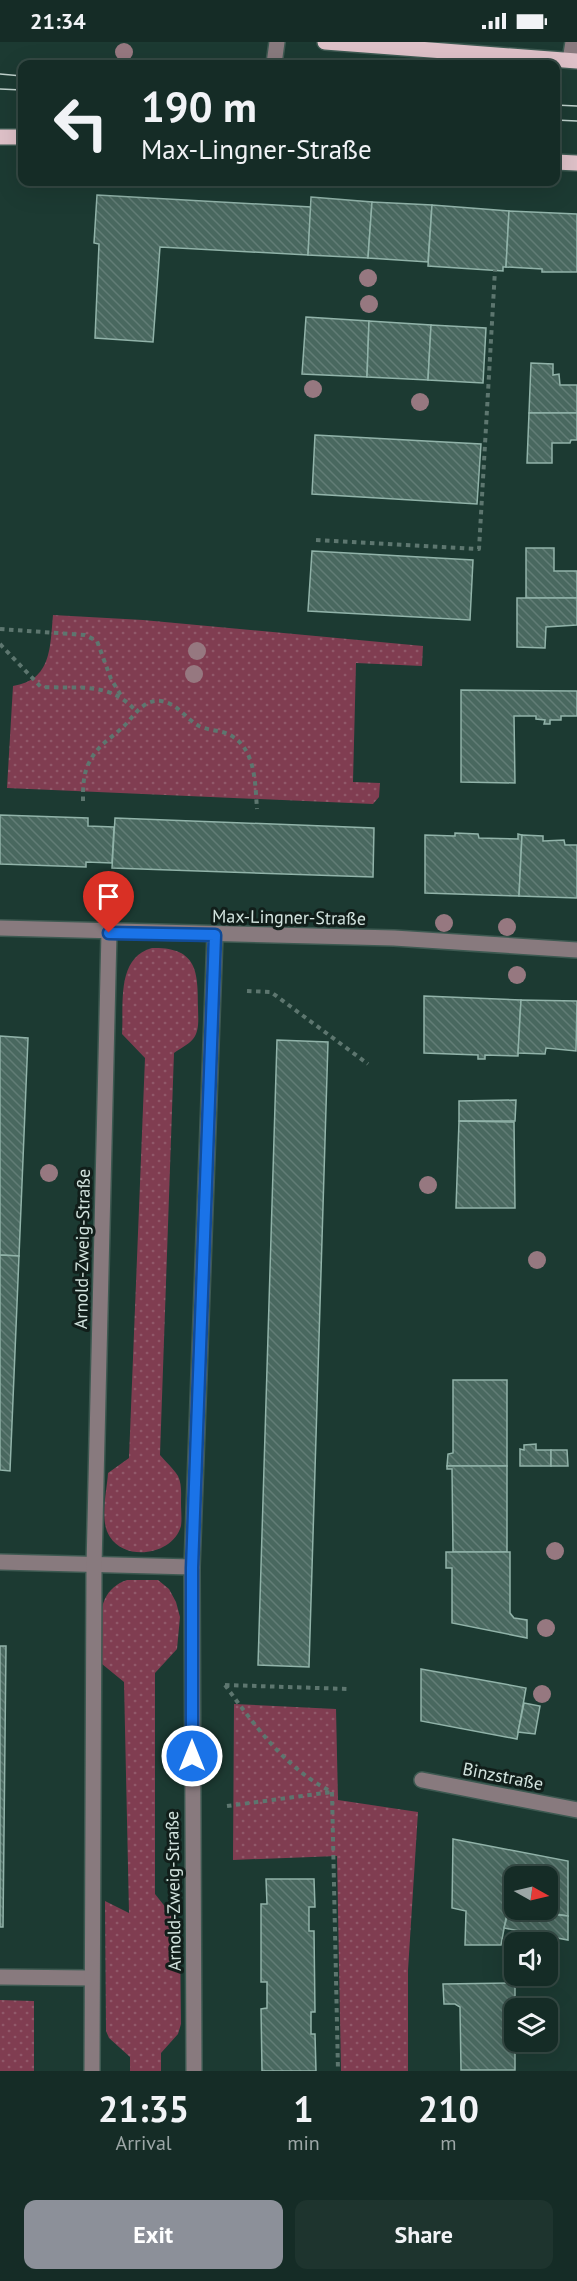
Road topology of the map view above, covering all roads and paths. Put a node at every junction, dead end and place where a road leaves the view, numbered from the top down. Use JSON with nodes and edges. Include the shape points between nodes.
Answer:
{"nodes":[{"id":1,"x":277,"y":42,"type":"edge"},
{"id":2,"x":325,"y":42,"type":"edge"},
{"id":3,"x":573,"y":42,"type":"edge"},
{"id":4,"x":275,"y":60,"type":"edge"},
{"id":5,"x":574,"y":60,"type":"edge"},
{"id":6,"x":0,"y":136,"type":"edge"},
{"id":7,"x":18,"y":137,"type":"edge"},
{"id":8,"x":560,"y":162,"type":"edge"},
{"id":9,"x":577,"y":163,"type":"edge"},
{"id":10,"x":495,"y":270,"type":"dead end"},
{"id":11,"x":316,"y":540,"type":"dead end"},
{"id":12,"x":0,"y":629,"type":"edge"},
{"id":13,"x":0,"y":644,"type":"edge"},
{"id":14,"x":122,"y":697,"type":"junction"},
{"id":15,"x":136,"y":711,"type":"junction"},
{"id":16,"x":83,"y":801,"type":"dead end"},
{"id":17,"x":257,"y":809,"type":"dead end"},
{"id":18,"x":0,"y":928,"type":"edge"},
{"id":19,"x":109,"y":933,"type":"junction"},
{"id":20,"x":215,"y":935,"type":"junction"},
{"id":21,"x":577,"y":950,"type":"edge"},
{"id":22,"x":247,"y":991,"type":"dead end"},
{"id":23,"x":368,"y":1064,"type":"dead end"},
{"id":24,"x":0,"y":1562,"type":"edge"},
{"id":25,"x":94,"y":1566,"type":"junction"},
{"id":26,"x":192,"y":1568,"type":"junction"},
{"id":27,"x":349,"y":1689,"type":"dead end"},
{"id":28,"x":422,"y":1780,"type":"dead end"},
{"id":29,"x":332,"y":1792,"type":"junction"},
{"id":30,"x":227,"y":1806,"type":"dead end"},
{"id":31,"x":577,"y":1809,"type":"edge"},
{"id":32,"x":0,"y":1977,"type":"edge"},
{"id":33,"x":91,"y":1978,"type":"junction"},
{"id":34,"x":92,"y":2071,"type":"edge"},
{"id":35,"x":194,"y":2071,"type":"edge"},
{"id":36,"x":338,"y":2071,"type":"edge"}],
"edges":[{"from":1,"to":4,"type":"street"},
{"from":2,"to":5,"type":"main road"},
{"from":3,"to":5,"type":"street"},
{"from":6,"to":7,"type":"main road"},
{"from":8,"to":9,"type":"main road"},
{"from":10,"to":11,"type":"path","via":[[479,549]]},
{"from":12,"to":14,"type":"path","via":[[85,635],[97,641]]},
{"from":13,"to":14,"type":"path","via":[[41,687],[108,690]]},
{"from":14,"to":15,"type":"path"},
{"from":15,"to":16,"type":"path","via":[[103,742],[90,761]]},
{"from":15,"to":17,"type":"path","via":[[147,703],[161,701],[173,705],[196,724],[240,742],[251,760]]},
{"from":18,"to":19,"type":"street","name":"Max-Lingner-Straße"},
{"from":19,"to":20,"type":"street","name":"Max-Lingner-Straße"},
{"from":19,"to":25,"type":"street","name":"Arnold-Zweig-Straße"},
{"from":20,"to":21,"type":"street","name":"Max-Lingner-Straße","via":[[394,938]]},
{"from":20,"to":26,"type":"street","name":"Arnold-Zweig-Straße"},
{"from":22,"to":23,"type":"path","via":[[271,992]]},
{"from":24,"to":25,"type":"street"},
{"from":25,"to":26,"type":"street"},
{"from":25,"to":33,"type":"street","name":"Arnold-Zweig-Straße"},
{"from":26,"to":35,"type":"street","name":"Arnold-Zweig-Straße"},
{"from":27,"to":29,"type":"path","via":[[225,1685],[256,1728],[290,1764]]},
{"from":28,"to":31,"type":"street","name":"Binzstraße"},
{"from":29,"to":30,"type":"path"},
{"from":29,"to":36,"type":"path"},
{"from":32,"to":33,"type":"street"},
{"from":33,"to":34,"type":"street","name":"Arnold-Zweig-Straße"}]}
